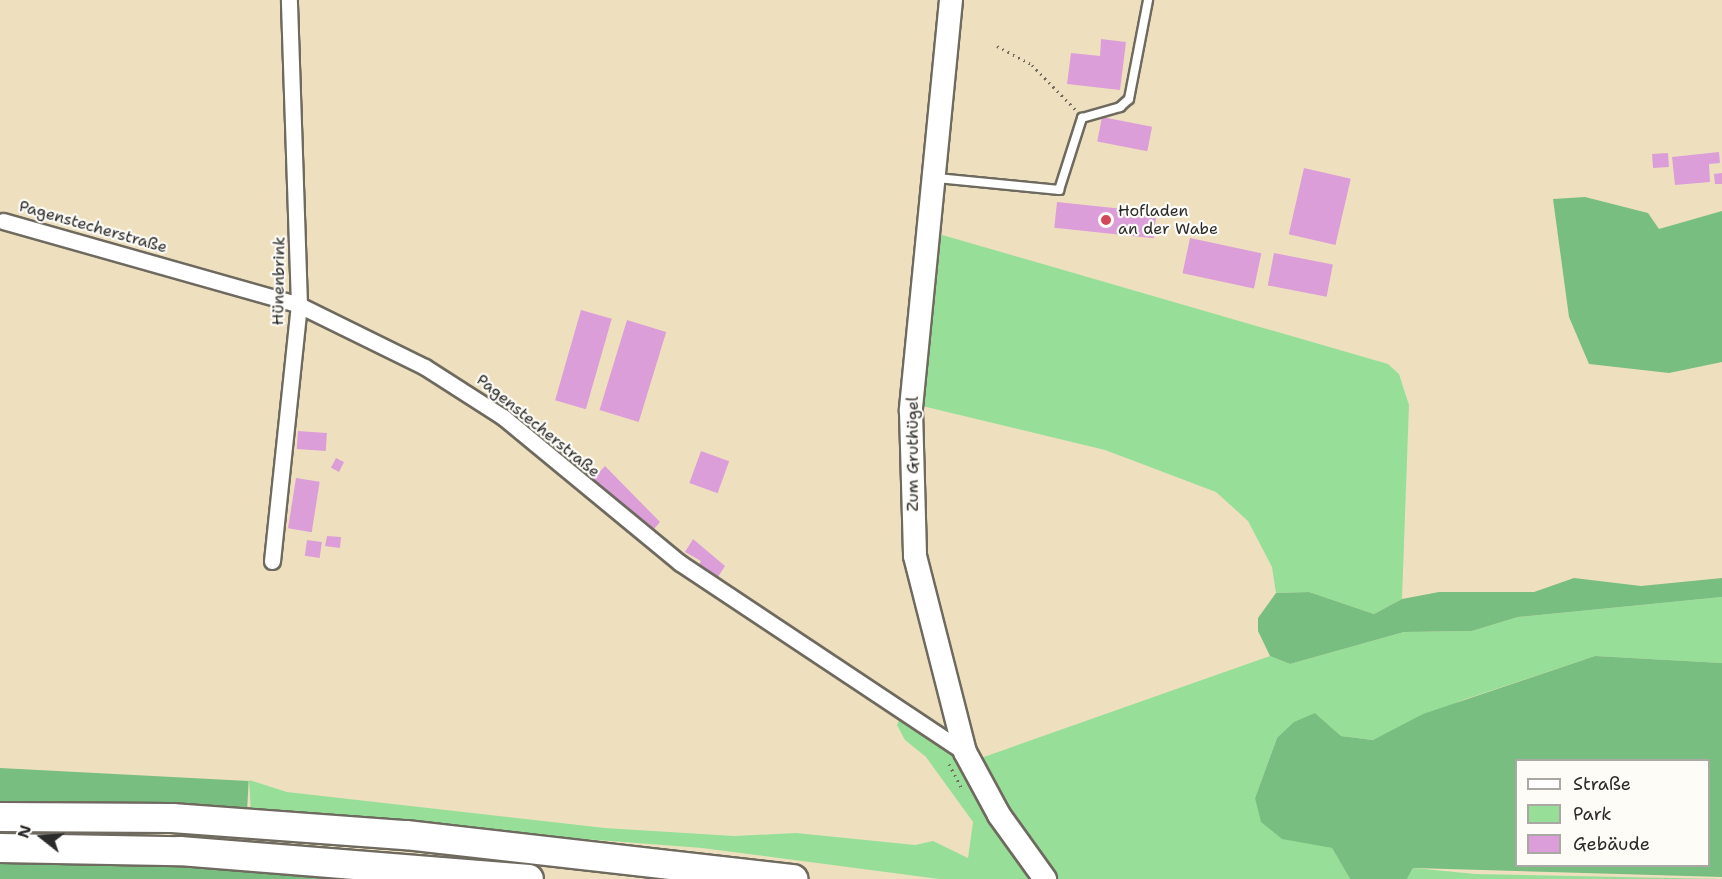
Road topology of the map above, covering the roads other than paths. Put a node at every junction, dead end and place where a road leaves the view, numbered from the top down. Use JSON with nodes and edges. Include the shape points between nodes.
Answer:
{"nodes":[{"id":1,"x":289,"y":0,"type":"edge"},
{"id":2,"x":951,"y":0,"type":"edge"},
{"id":3,"x":1148,"y":0,"type":"edge"},
{"id":4,"x":933,"y":178,"type":"junction"},
{"id":5,"x":3,"y":221,"type":"dead end"},
{"id":6,"x":299,"y":305,"type":"junction"},
{"id":7,"x":272,"y":561,"type":"dead end"},
{"id":8,"x":965,"y":752,"type":"junction"},
{"id":9,"x":0,"y":817,"type":"edge"},
{"id":10,"x":0,"y":848,"type":"edge"},
{"id":11,"x":529,"y":879,"type":"edge"},
{"id":12,"x":794,"y":879,"type":"edge"},
{"id":13,"x":1046,"y":879,"type":"edge"}],
"edges":[{"from":1,"to":6,"type":"street","name":"Hünenbrink"},
{"from":2,"to":4,"type":"street","name":"Zum Gruthügel"},
{"from":3,"to":4,"type":"lane","via":[[1129,99],[1120,107],[1082,118],[1059,190]]},
{"from":4,"to":8,"type":"street","name":"Zum Gruthügel","via":[[911,411],[912,513],[923,600]]},
{"from":5,"to":6,"type":"street","name":"Pagenstecherstraße"},
{"from":6,"to":7,"type":"street","name":"Hünenbrink"},
{"from":6,"to":8,"type":"street","name":"Pagenstecherstraße","via":[[466,390],[680,564]]},
{"from":8,"to":13,"type":"street","name":"Zum Gruthügel","via":[[999,815]]},
{"from":9,"to":12,"type":"highway","via":[[172,818],[406,835]]},
{"from":10,"to":11,"type":"highway","via":[[180,851]]}]}
